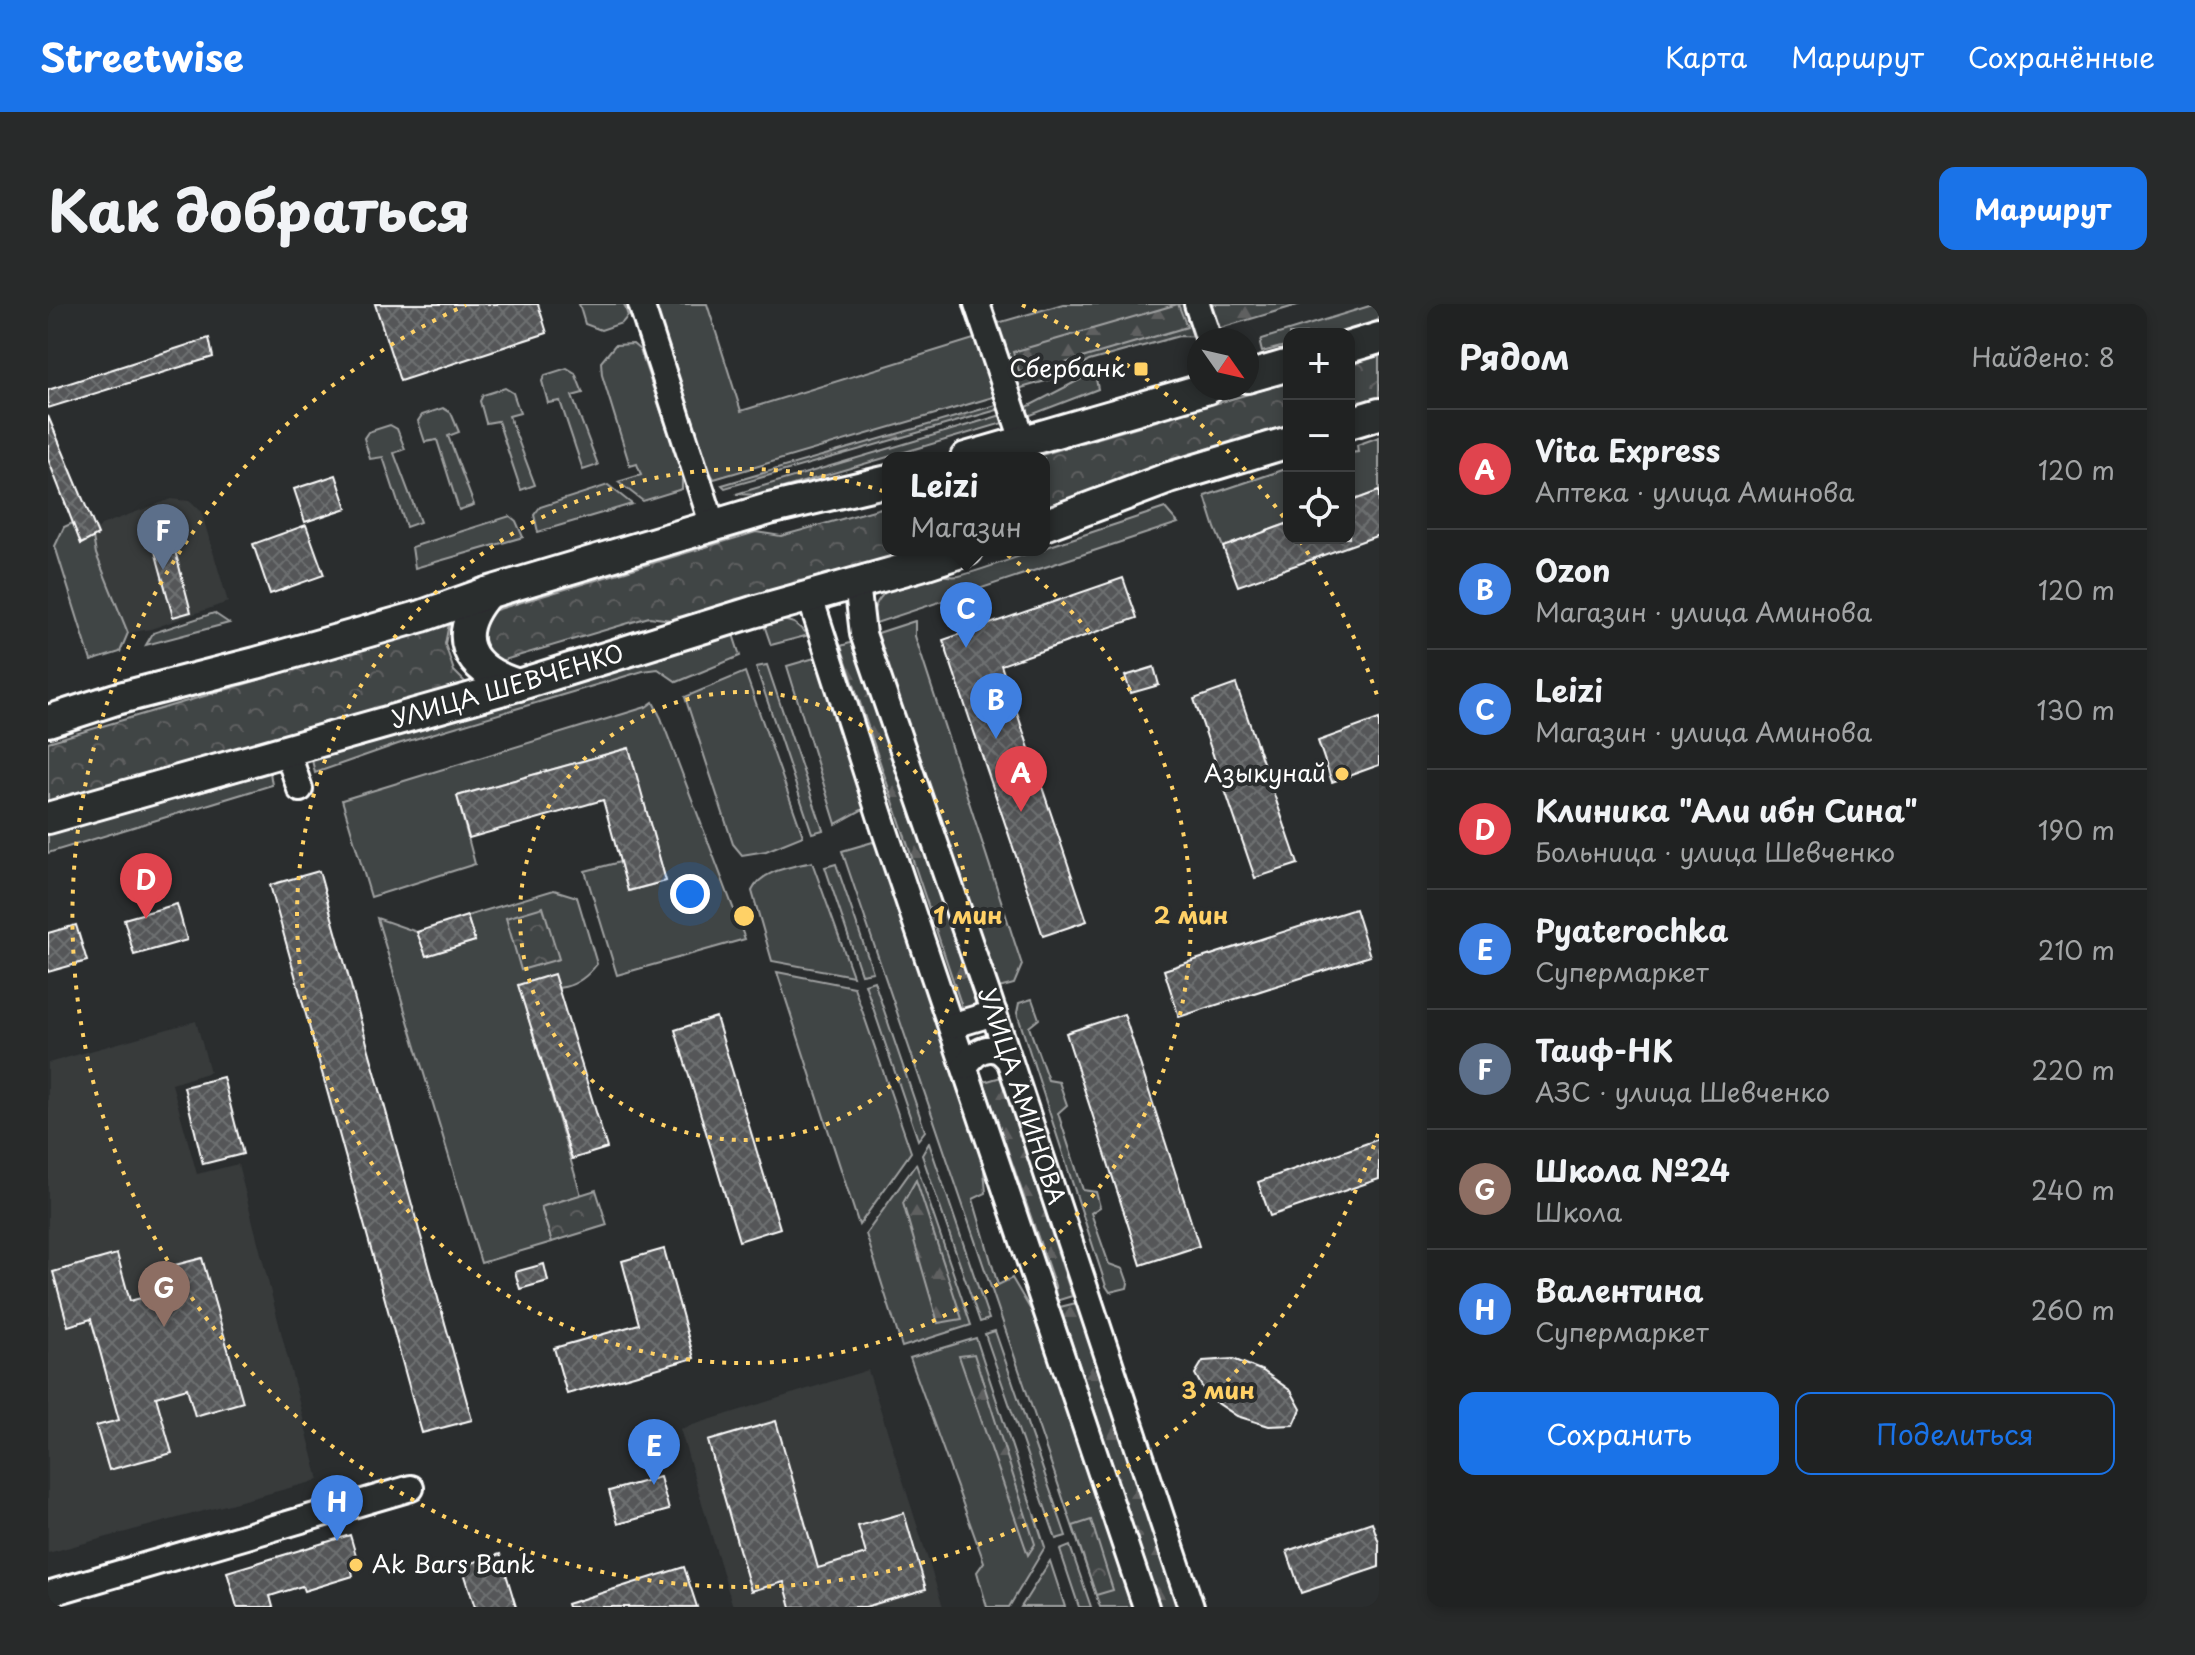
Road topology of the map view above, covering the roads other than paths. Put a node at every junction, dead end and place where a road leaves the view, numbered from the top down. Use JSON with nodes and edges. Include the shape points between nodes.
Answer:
{"nodes":[{"id":1,"x":641,"y":304,"type":"edge"},
{"id":2,"x":977,"y":304,"type":"edge"},
{"id":3,"x":1197,"y":304,"type":"edge"},
{"id":4,"x":1205,"y":328,"type":"edge"},
{"id":5,"x":1379,"y":338,"type":"edge"},
{"id":6,"x":1355,"y":345,"type":"edge"},
{"id":7,"x":1283,"y":367,"type":"edge"},
{"id":8,"x":1259,"y":374,"type":"edge"},
{"id":9,"x":1187,"y":394,"type":"edge"},
{"id":10,"x":1379,"y":414,"type":"edge"},
{"id":11,"x":1355,"y":421,"type":"edge"},
{"id":12,"x":1023,"y":440,"type":"junction"},
{"id":13,"x":1283,"y":444,"type":"edge"},
{"id":14,"x":985,"y":452,"type":"edge"},
{"id":15,"x":882,"y":482,"type":"edge"},
{"id":16,"x":1050,"y":523,"type":"edge"},
{"id":17,"x":713,"y":526,"type":"junction"},
{"id":18,"x":926,"y":558,"type":"edge"},
{"id":19,"x":857,"y":583,"type":"junction"},
{"id":20,"x":487,"y":593,"type":"junction"},
{"id":21,"x":810,"y":597,"type":"junction"},
{"id":22,"x":518,"y":685,"type":"junction"},
{"id":23,"x":48,"y":721,"type":"edge"},
{"id":24,"x":287,"y":751,"type":"junction"},
{"id":25,"x":300,"y":789,"type":"dead end"},
{"id":26,"x":48,"y":818,"type":"edge"},
{"id":27,"x":994,"y":1013,"type":"junction"},
{"id":28,"x":951,"y":1026,"type":"junction"},
{"id":29,"x":1009,"y":1060,"type":"junction"},
{"id":30,"x":965,"y":1067,"type":"junction"},
{"id":31,"x":411,"y":1488,"type":"dead end"},
{"id":32,"x":48,"y":1594,"type":"edge"},
{"id":33,"x":1146,"y":1607,"type":"edge"},
{"id":34,"x":1191,"y":1607,"type":"edge"}],
"edges":[{"from":1,"to":17,"type":"street"},
{"from":2,"to":12,"type":"street"},
{"from":3,"to":4,"type":"street"},
{"from":5,"to":6,"type":"main road"},
{"from":7,"to":8,"type":"main road"},
{"from":9,"to":12,"type":"main road"},
{"from":10,"to":11,"type":"main road"},
{"from":12,"to":14,"type":"main road"},
{"from":13,"to":16,"type":"main road","via":[[1169,478]]},
{"from":15,"to":17,"type":"main road"},
{"from":17,"to":20,"type":"main road"},
{"from":18,"to":19,"type":"main road","name":"УЛИЦА ШЕВЧЕНКО"},
{"from":19,"to":21,"type":"main road","name":"УЛИЦА ШЕВЧЕНКО"},
{"from":19,"to":27,"type":"street","name":"УЛИЦА АМИНОВА","via":[[863,634]]},
{"from":20,"to":22,"type":"main road","via":[[469,619],[469,648],[486,671]]},
{"from":20,"to":23,"type":"main road"},
{"from":21,"to":22,"type":"main road","name":"УЛИЦА ШЕВЧЕНКО"},
{"from":21,"to":28,"type":"street","name":"УЛИЦА АМИНОВА"},
{"from":22,"to":24,"type":"main road","name":"УЛИЦА ШЕВЧЕНКО"},
{"from":24,"to":25,"type":"street"},
{"from":24,"to":26,"type":"main road","name":"УЛИЦА ШЕВЧЕНКО"},
{"from":27,"to":28,"type":"street"},
{"from":27,"to":29,"type":"street","name":"УЛИЦА АМИНОВА"},
{"from":28,"to":30,"type":"street","name":"УЛИЦА АМИНОВА"},
{"from":29,"to":30,"type":"street","via":[[999,1050],[983,1050]]},
{"from":29,"to":34,"type":"street","name":"УЛИЦА АМИНОВА"},
{"from":30,"to":33,"type":"street","name":"УЛИЦА АМИНОВА"},
{"from":31,"to":32,"type":"street"}]}
